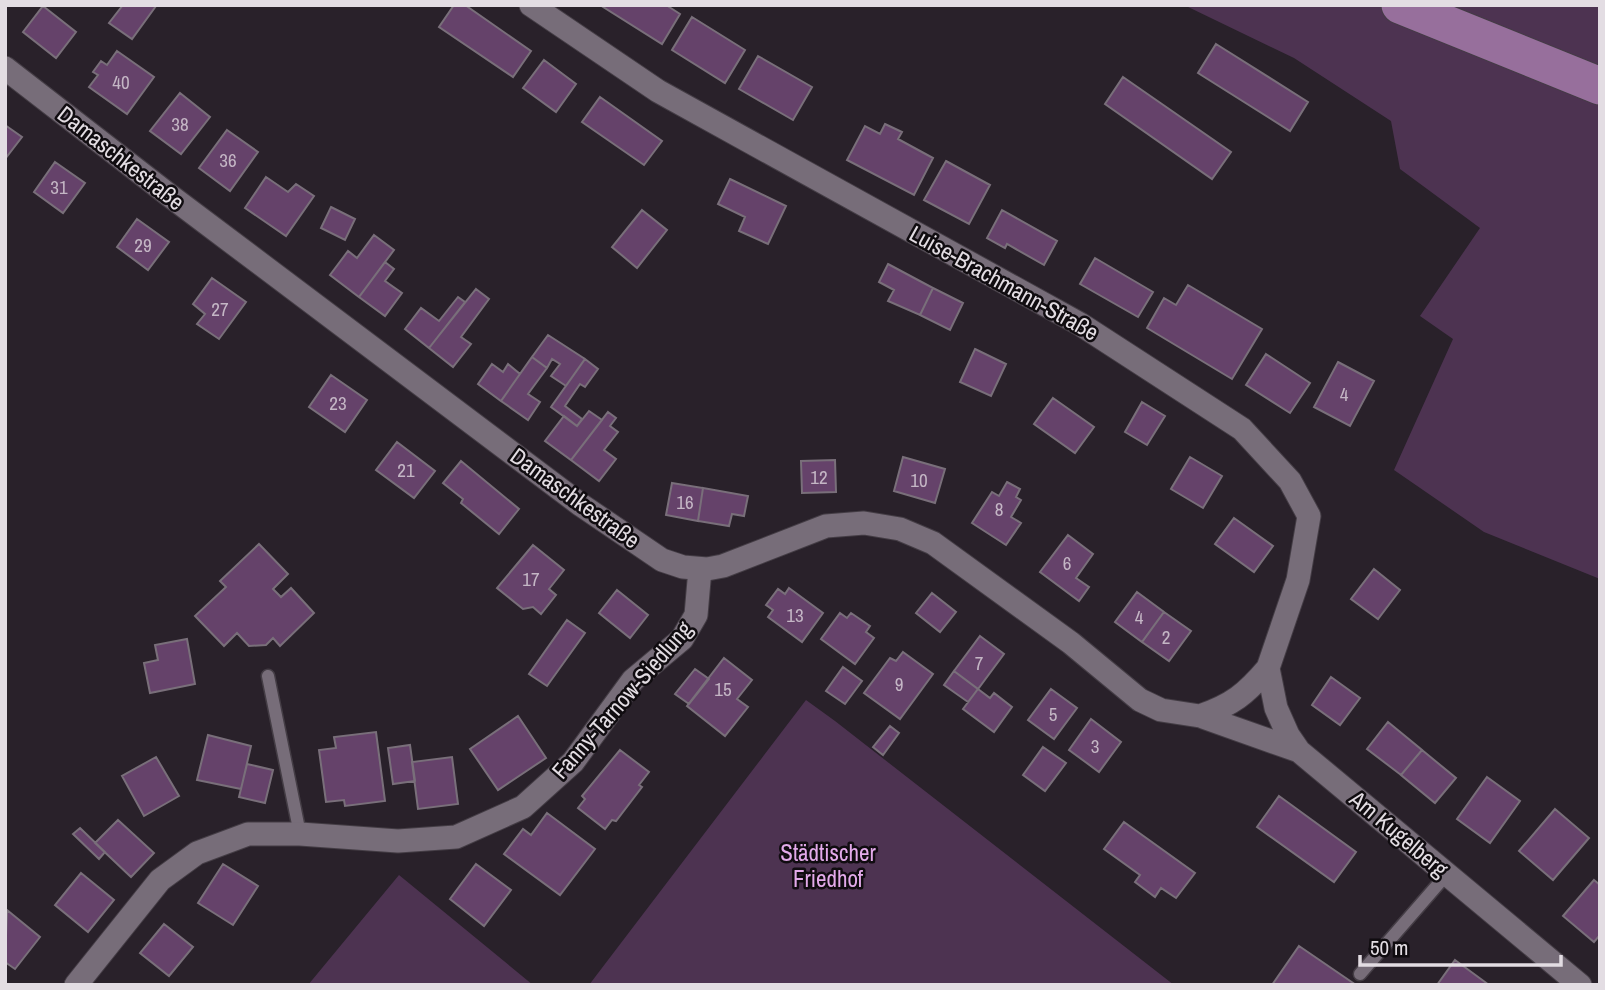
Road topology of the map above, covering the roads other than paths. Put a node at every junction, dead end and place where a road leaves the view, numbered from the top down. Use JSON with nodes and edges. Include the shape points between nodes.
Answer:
{"nodes":[{"id":1,"x":531,"y":5,"type":"edge"},
{"id":2,"x":1400,"y":5,"type":"edge"},
{"id":3,"x":5,"y":68,"type":"edge"},
{"id":4,"x":1600,"y":86,"type":"edge"},
{"id":5,"x":700,"y":569,"type":"junction"},
{"id":6,"x":1268,"y":668,"type":"junction"},
{"id":7,"x":268,"y":676,"type":"dead end"},
{"id":8,"x":1200,"y":716,"type":"junction"},
{"id":9,"x":1299,"y":751,"type":"junction"},
{"id":10,"x":299,"y":834,"type":"junction"},
{"id":11,"x":1447,"y":874,"type":"junction"},
{"id":12,"x":1360,"y":974,"type":"dead end"},
{"id":13,"x":76,"y":985,"type":"edge"},
{"id":14,"x":1580,"y":985,"type":"edge"}],
"edges":[{"from":1,"to":6,"type":"street","name":"Luise-Brachmann-Straße","via":[[658,92],[1080,324],[1242,429],[1290,481],[1309,516],[1298,580]]},
{"from":2,"to":4,"type":"main road"},
{"from":3,"to":5,"type":"street","name":"Damaschkestraße","via":[[581,505],[662,561]]},
{"from":5,"to":8,"type":"street","name":"Damaschkestraße","via":[[723,566],[826,526],[864,523],[900,529],[933,543],[1140,700],[1161,710]]},
{"from":5,"to":10,"type":"street","name":"Fanny-Tarnow-Siedlung","via":[[696,615],[682,639],[634,680],[573,762],[523,807],[456,837],[398,841]]},
{"from":6,"to":8,"type":"street","name":"Luise-Brachmann-Straße","via":[[1244,695]]},
{"from":6,"to":9,"type":"street","via":[[1276,708]]},
{"from":7,"to":10,"type":"lane"},
{"from":8,"to":9,"type":"street","name":"Am Kugelberg"},
{"from":9,"to":11,"type":"street","name":"Am Kugelberg"},
{"from":10,"to":13,"type":"street","name":"Fanny-Tarnow-Siedlung","via":[[248,834],[197,853],[160,880]]},
{"from":11,"to":12,"type":"lane"},
{"from":11,"to":14,"type":"street","name":"Am Kugelberg"}]}
